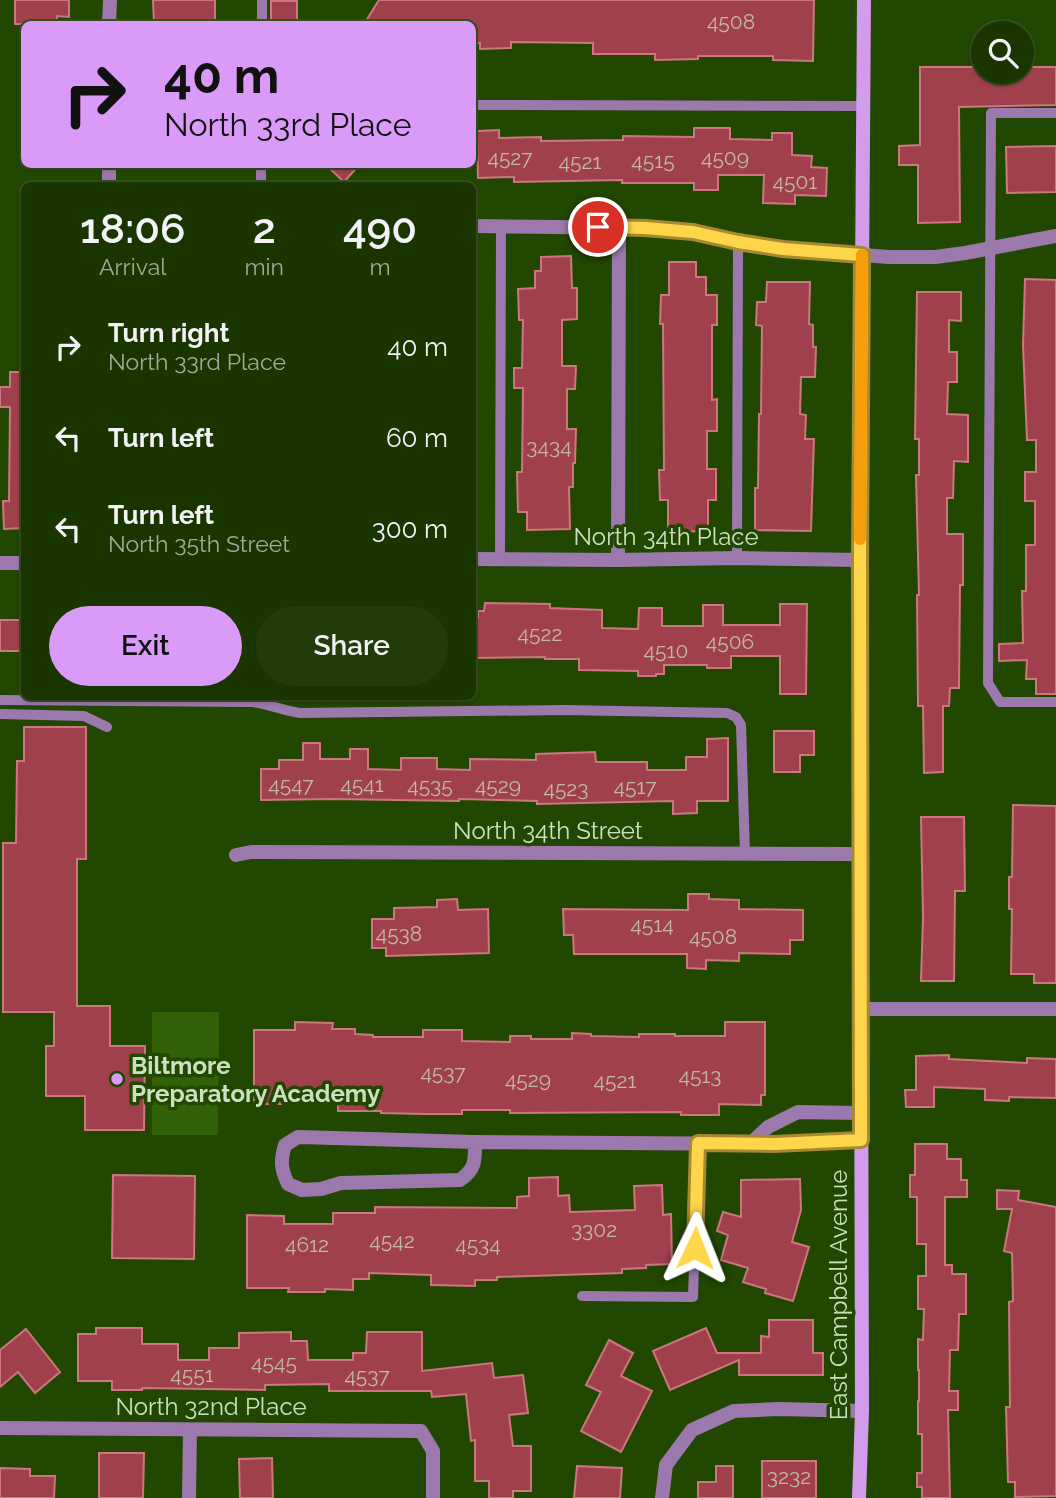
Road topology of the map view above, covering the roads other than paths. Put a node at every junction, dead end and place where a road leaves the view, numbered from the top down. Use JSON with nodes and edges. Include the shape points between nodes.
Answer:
{"nodes":[{"id":1,"x":110,"y":0,"type":"edge"},
{"id":2,"x":262,"y":0,"type":"edge"},
{"id":3,"x":864,"y":0,"type":"edge"},
{"id":4,"x":109,"y":21,"type":"edge"},
{"id":5,"x":262,"y":21,"type":"edge"},
{"id":6,"x":476,"y":105,"type":"edge"},
{"id":7,"x":864,"y":106,"type":"junction"},
{"id":8,"x":1056,"y":113,"type":"edge"},
{"id":9,"x":476,"y":226,"type":"edge"},
{"id":10,"x":500,"y":226,"type":"junction"},
{"id":11,"x":619,"y":228,"type":"junction"},
{"id":12,"x":1056,"y":236,"type":"edge"},
{"id":13,"x":738,"y":242,"type":"junction"},
{"id":14,"x":991,"y":248,"type":"junction"},
{"id":15,"x":862,"y":255,"type":"junction"},
{"id":16,"x":737,"y":558,"type":"junction"},
{"id":17,"x":476,"y":559,"type":"edge"},
{"id":18,"x":500,"y":559,"type":"junction"},
{"id":19,"x":618,"y":560,"type":"junction"},
{"id":20,"x":860,"y":560,"type":"junction"},
{"id":21,"x":0,"y":563,"type":"edge"},
{"id":22,"x":21,"y":563,"type":"edge"},
{"id":23,"x":0,"y":699,"type":"edge"},
{"id":24,"x":21,"y":699,"type":"edge"},
{"id":25,"x":84,"y":700,"type":"edge"},
{"id":26,"x":1056,"y":702,"type":"edge"},
{"id":27,"x":0,"y":714,"type":"edge"},
{"id":28,"x":107,"y":727,"type":"dead end"},
{"id":29,"x":745,"y":854,"type":"junction"},
{"id":30,"x":860,"y":854,"type":"junction"},
{"id":31,"x":236,"y":855,"type":"dead end"},
{"id":32,"x":861,"y":1009,"type":"junction"},
{"id":33,"x":1056,"y":1009,"type":"edge"},
{"id":34,"x":861,"y":1113,"type":"junction"},
{"id":35,"x":785,"y":1118,"type":"junction"},
{"id":36,"x":861,"y":1140,"type":"junction"},
{"id":37,"x":475,"y":1142,"type":"junction"},
{"id":38,"x":698,"y":1143,"type":"junction"},
{"id":39,"x":750,"y":1143,"type":"junction"},
{"id":40,"x":786,"y":1143,"type":"junction"},
{"id":41,"x":582,"y":1296,"type":"dead end"},
{"id":42,"x":862,"y":1411,"type":"junction"},
{"id":43,"x":0,"y":1428,"type":"edge"},
{"id":44,"x":190,"y":1429,"type":"junction"},
{"id":45,"x":189,"y":1498,"type":"edge"},
{"id":46,"x":433,"y":1498,"type":"edge"},
{"id":47,"x":662,"y":1498,"type":"edge"},
{"id":48,"x":859,"y":1498,"type":"edge"}],
"edges":[{"from":1,"to":4,"type":"street"},
{"from":2,"to":5,"type":"lane"},
{"from":3,"to":7,"type":"street","name":"East Campbell Avenue"},
{"from":6,"to":7,"type":"lane"},
{"from":7,"to":15,"type":"street","name":"East Campbell Avenue"},
{"from":8,"to":14,"type":"lane","via":[[991,113]]},
{"from":9,"to":10,"type":"street"},
{"from":10,"to":11,"type":"street"},
{"from":10,"to":18,"type":"lane"},
{"from":11,"to":13,"type":"street","via":[[693,232]]},
{"from":11,"to":19,"type":"street"},
{"from":12,"to":14,"type":"street"},
{"from":13,"to":15,"type":"street"},
{"from":13,"to":16,"type":"lane"},
{"from":14,"to":15,"type":"street","via":[[935,257]]},
{"from":14,"to":26,"type":"lane","via":[[988,683],[1000,702]]},
{"from":15,"to":20,"type":"street","name":"East Campbell Avenue"},
{"from":16,"to":19,"type":"street","name":"North 34th Place"},
{"from":16,"to":20,"type":"street","name":"North 34th Place"},
{"from":17,"to":18,"type":"street","name":"North 34th Place"},
{"from":18,"to":19,"type":"street","name":"North 34th Place"},
{"from":20,"to":30,"type":"street","name":"East Campbell Avenue"},
{"from":21,"to":22,"type":"street"},
{"from":23,"to":24,"type":"lane"},
{"from":25,"to":29,"type":"lane","via":[[252,702],[300,713],[727,713],[741,725]]},
{"from":27,"to":28,"type":"lane","via":[[84,716]]},
{"from":29,"to":30,"type":"street","name":"North 34th Street"},
{"from":29,"to":31,"type":"street","name":"North 34th Street"},
{"from":30,"to":32,"type":"street","name":"East Campbell Avenue"},
{"from":32,"to":33,"type":"street"},
{"from":32,"to":34,"type":"street","name":"East Campbell Avenue"},
{"from":34,"to":35,"type":"street","via":[[798,1112]]},
{"from":34,"to":36,"type":"street","name":"East Campbell Avenue"},
{"from":35,"to":39,"type":"street"},
{"from":35,"to":40,"type":"street"},
{"from":36,"to":40,"type":"street"},
{"from":36,"to":42,"type":"street","name":"East Campbell Avenue"},
{"from":37,"to":37,"type":"street","via":[[298,1137],[285,1145],[281,1169],[288,1184],[302,1190],[341,1183],[460,1180],[475,1161]]},
{"from":37,"to":38,"type":"street"},
{"from":38,"to":39,"type":"street"},
{"from":38,"to":41,"type":"lane","via":[[693,1297]]},
{"from":39,"to":40,"type":"street"},
{"from":42,"to":47,"type":"street","via":[[734,1411],[692,1430],[666,1465]]},
{"from":42,"to":48,"type":"street","name":"East Campbell Avenue"},
{"from":43,"to":44,"type":"street","name":"North 32nd Place"},
{"from":44,"to":45,"type":"street"},
{"from":44,"to":46,"type":"street","name":"North 32nd Place","via":[[421,1431],[433,1451]]}]}
